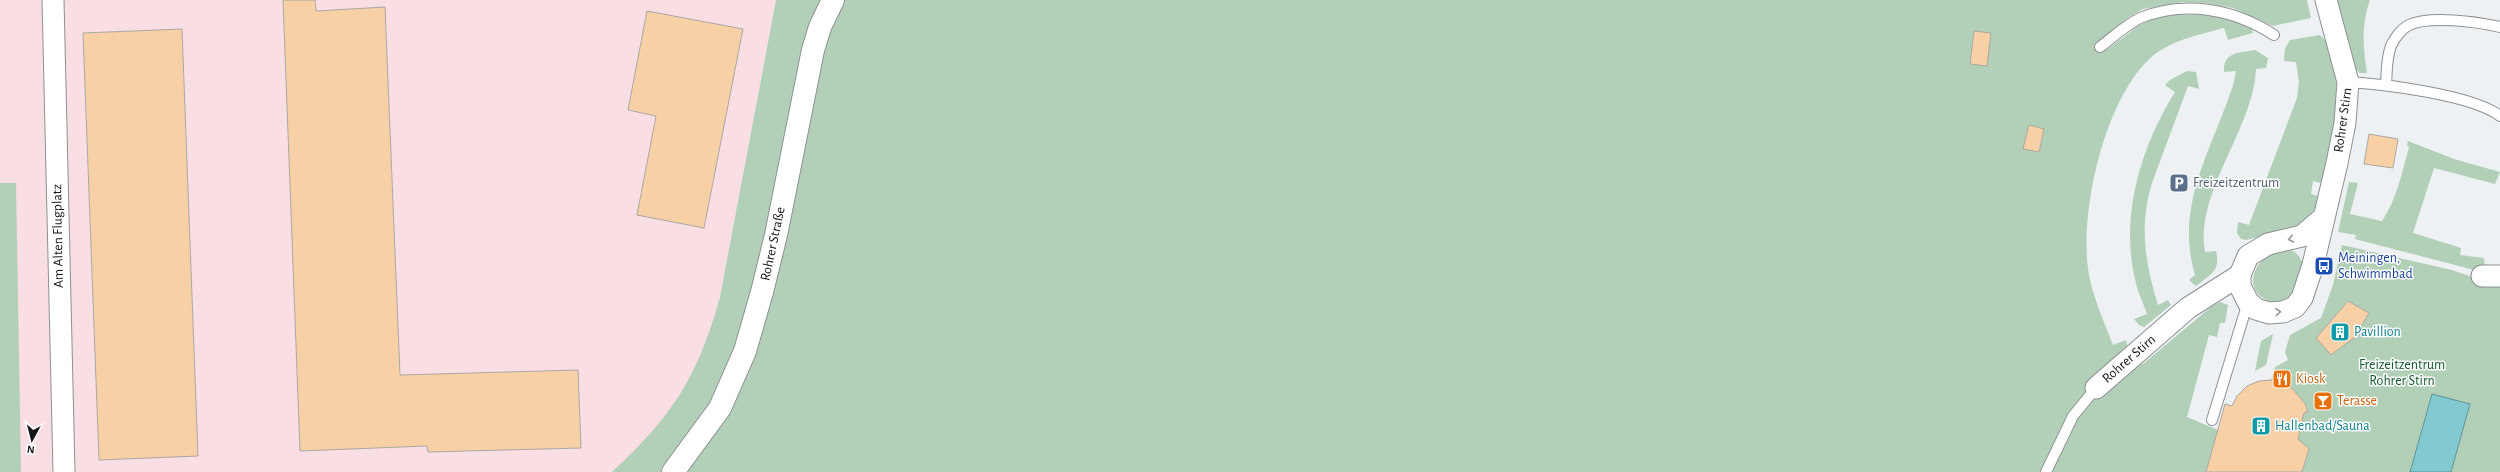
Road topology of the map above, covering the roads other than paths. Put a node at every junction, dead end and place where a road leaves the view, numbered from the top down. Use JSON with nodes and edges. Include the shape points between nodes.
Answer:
{"nodes":[{"id":1,"x":53,"y":0,"type":"edge"},
{"id":2,"x":833,"y":0,"type":"edge"},
{"id":3,"x":2326,"y":0,"type":"edge"},
{"id":4,"x":2500,"y":27,"type":"edge"},
{"id":5,"x":2274,"y":35,"type":"dead end"},
{"id":6,"x":2100,"y":46,"type":"dead end"},
{"id":7,"x":2348,"y":82,"type":"junction"},
{"id":8,"x":2386,"y":86,"type":"junction"},
{"id":9,"x":2500,"y":116,"type":"edge"},
{"id":10,"x":2323,"y":218,"type":"junction"},
{"id":11,"x":2240,"y":275,"type":"junction"},
{"id":12,"x":2248,"y":302,"type":"junction"},
{"id":13,"x":2096,"y":388,"type":"joint"},
{"id":14,"x":2212,"y":420,"type":"dead end"},
{"id":15,"x":64,"y":472,"type":"edge"},
{"id":16,"x":673,"y":472,"type":"edge"},
{"id":17,"x":2046,"y":472,"type":"edge"}],
"edges":[{"from":1,"to":15,"type":"street","name":"Am Alten Flugplatz"},
{"from":2,"to":16,"type":"main road","name":"Rohrer Straße","via":[[820,27],[813,50],[776,235],[745,351],[720,408]]},
{"from":3,"to":7,"type":"street","name":"Rohrer Stirn"},
{"from":4,"to":8,"type":"lane","via":[[2456,21],[2409,25],[2399,33],[2391,45],[2387,60]]},
{"from":5,"to":6,"type":"lane","via":[[2254,22],[2233,14],[2214,9],[2175,8],[2140,18]]},
{"from":7,"to":8,"type":"lane"},
{"from":7,"to":10,"type":"street","name":"Rohrer Stirn","via":[[2345,123]]},
{"from":8,"to":9,"type":"lane","via":[[2475,105],[2494,111]]},
{"from":10,"to":11,"type":"street","one_way":true,"via":[[2302,236],[2256,249],[2248,256]]},
{"from":12,"to":10,"type":"street","name":"Rohrer Stirn","one_way":true,"via":[[2256,309],[2269,313],[2284,312],[2295,306],[2307,289]]},
{"from":11,"to":12,"type":"street","via":[[2240,286]]},
{"from":11,"to":13,"type":"street","name":"Rohrer Stirn","via":[[2188,308]]},
{"from":12,"to":14,"type":"lane"},
{"from":13,"to":17,"type":"lane","via":[[2073,416]]}]}
